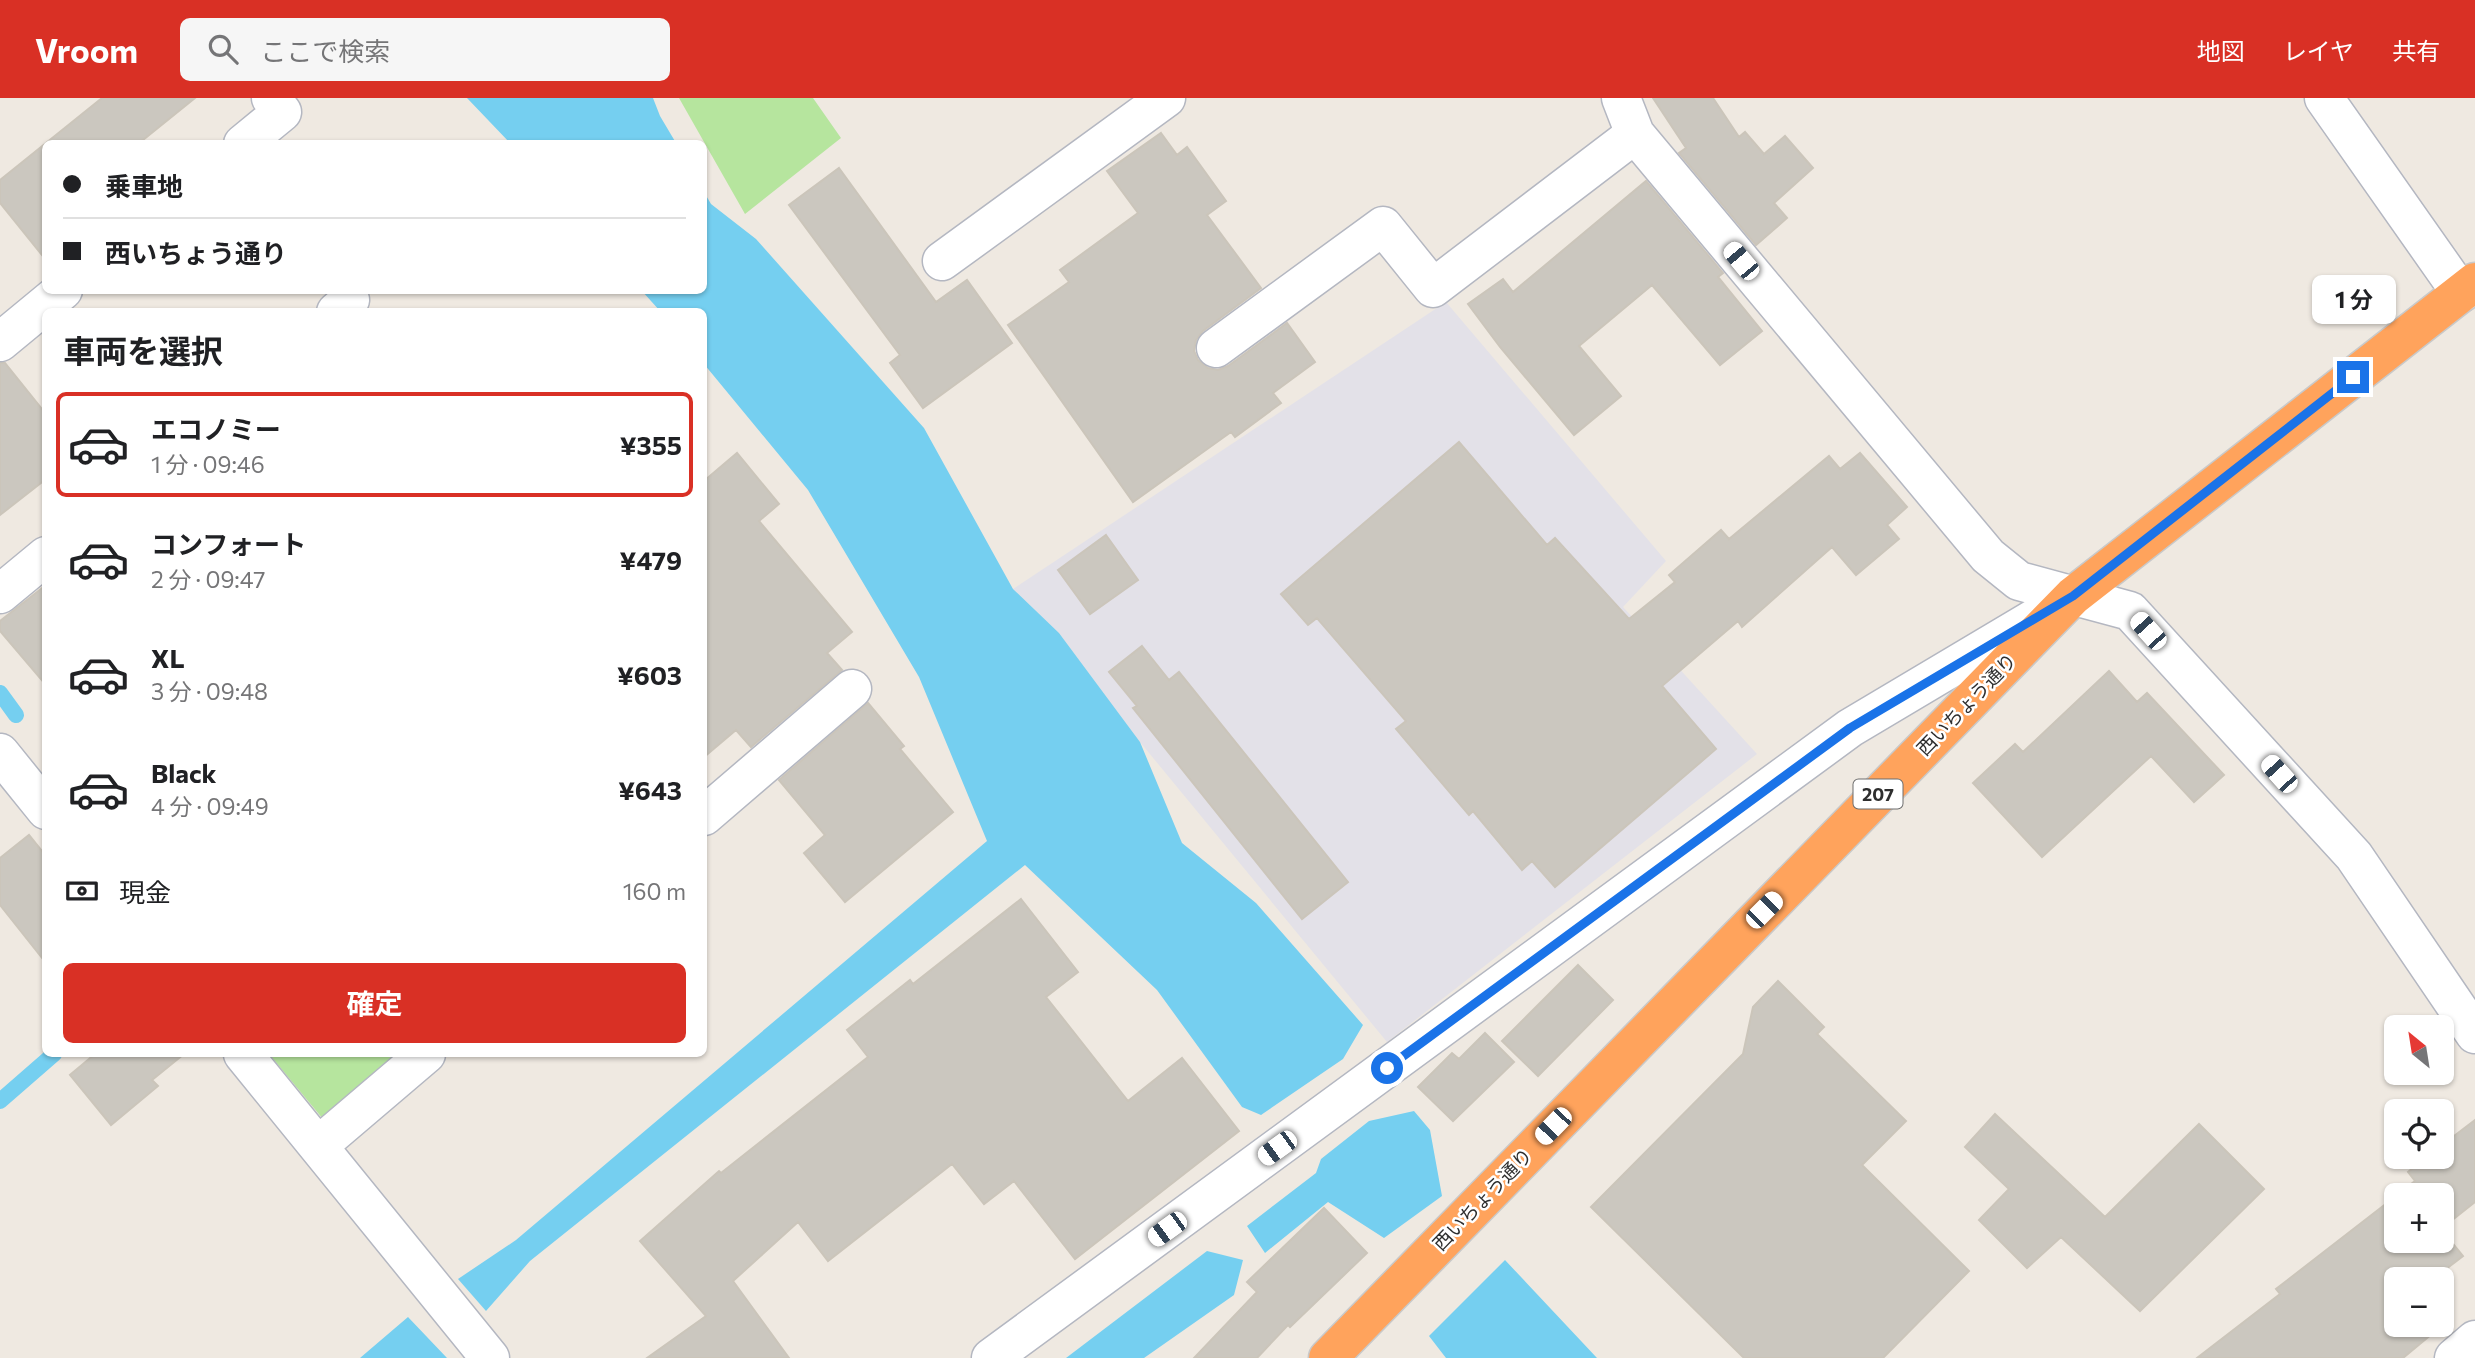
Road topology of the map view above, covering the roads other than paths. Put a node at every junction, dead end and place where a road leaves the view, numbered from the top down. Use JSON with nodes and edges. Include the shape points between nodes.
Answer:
{"nodes":[{"id":1,"x":271,"y":98,"type":"edge"},
{"id":2,"x":1166,"y":98,"type":"edge"},
{"id":3,"x":1621,"y":98,"type":"edge"},
{"id":4,"x":2324,"y":98,"type":"edge"},
{"id":5,"x":1635,"y":134,"type":"junction"},
{"id":6,"x":248,"y":140,"type":"edge"},
{"id":7,"x":942,"y":261,"type":"dead end"},
{"id":8,"x":2468,"y":288,"type":"edge"},
{"id":9,"x":58,"y":294,"type":"edge"},
{"id":10,"x":0,"y":342,"type":"edge"},
{"id":11,"x":1216,"y":348,"type":"dead end"},
{"id":12,"x":42,"y":559,"type":"edge"},
{"id":13,"x":0,"y":594,"type":"edge"},
{"id":14,"x":2073,"y":596,"type":"junction"},
{"id":15,"x":852,"y":689,"type":"dead end"},
{"id":16,"x":0,"y":753,"type":"edge"},
{"id":17,"x":42,"y":805,"type":"edge"},
{"id":18,"x":707,"y":813,"type":"edge"},
{"id":19,"x":2475,"y":1034,"type":"edge"},
{"id":20,"x":245,"y":1057,"type":"edge"},
{"id":21,"x":422,"y":1057,"type":"edge"},
{"id":22,"x":318,"y":1146,"type":"junction"},
{"id":23,"x":2475,"y":1340,"type":"edge"},
{"id":24,"x":490,"y":1358,"type":"edge"},
{"id":25,"x":991,"y":1358,"type":"edge"},
{"id":26,"x":1328,"y":1358,"type":"edge"},
{"id":27,"x":2454,"y":1358,"type":"edge"}],
"edges":[{"from":1,"to":6,"type":"street","via":[[282,112]]},
{"from":2,"to":7,"type":"street"},
{"from":3,"to":5,"type":"street"},
{"from":4,"to":8,"type":"street"},
{"from":5,"to":11,"type":"street","via":[[1433,288],[1384,226]]},
{"from":5,"to":14,"type":"street","via":[[1988,556],[2019,581]]},
{"from":8,"to":14,"type":"highway","name":"西いちょう通り","number":"207"},
{"from":9,"to":10,"type":"street"},
{"from":12,"to":13,"type":"street"},
{"from":14,"to":19,"type":"street","via":[[2130,611],[2354,856]]},
{"from":14,"to":25,"type":"street","via":[[1850,728]]},
{"from":14,"to":26,"type":"highway","name":"西いちょう通り","number":"207"},
{"from":15,"to":18,"type":"street"},
{"from":16,"to":17,"type":"street"},
{"from":20,"to":22,"type":"street"},
{"from":21,"to":22,"type":"street"},
{"from":22,"to":24,"type":"street"},
{"from":23,"to":27,"type":"street"}]}
